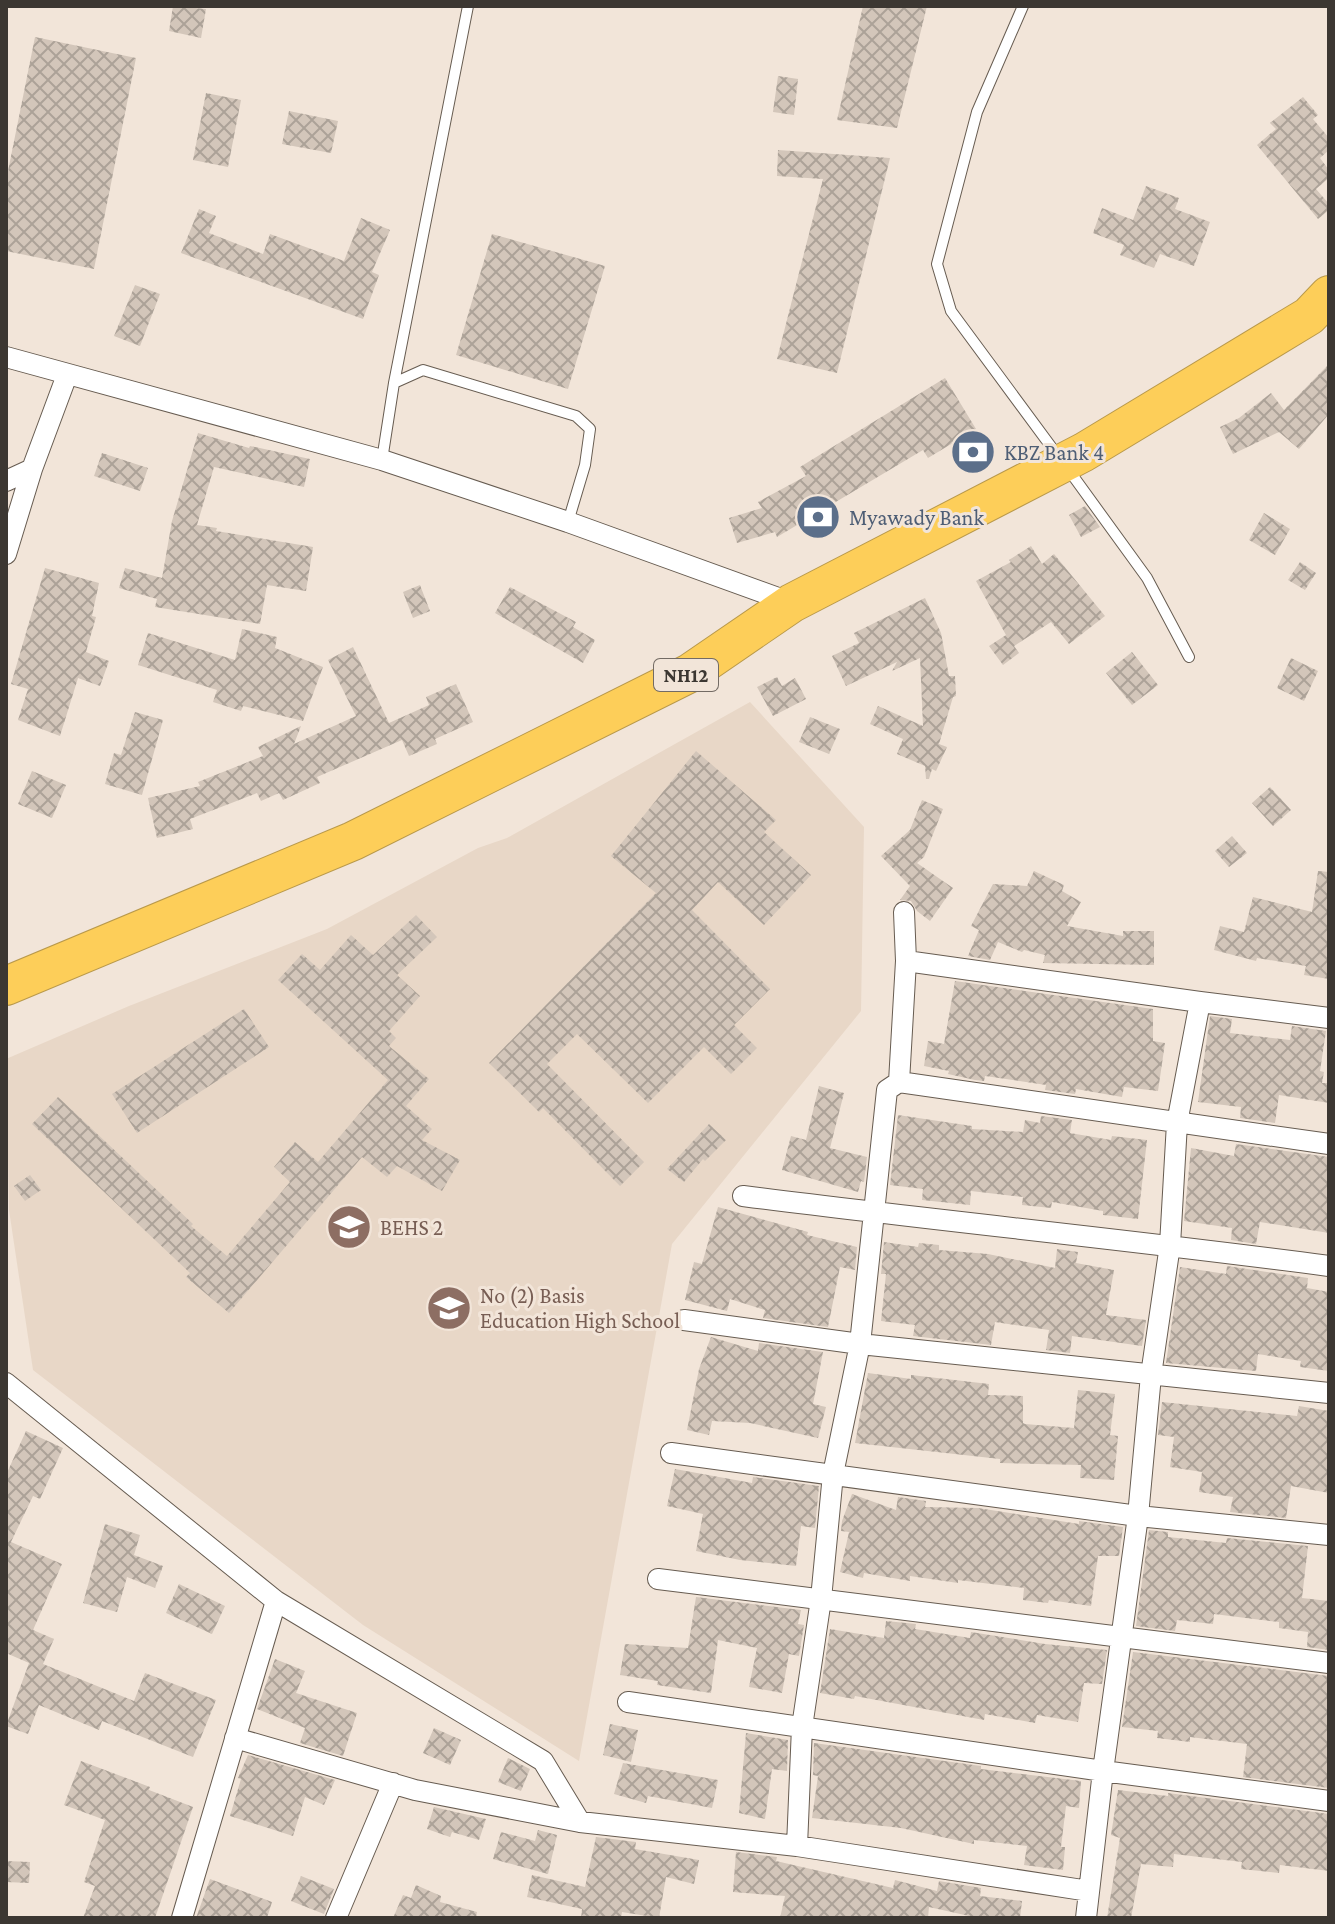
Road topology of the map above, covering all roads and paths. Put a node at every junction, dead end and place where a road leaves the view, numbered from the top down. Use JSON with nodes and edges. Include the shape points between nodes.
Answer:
{"nodes":[{"id":1,"x":468,"y":6,"type":"edge"},
{"id":2,"x":1023,"y":6,"type":"edge"},
{"id":3,"x":1329,"y":295,"type":"edge"},
{"id":4,"x":6,"y":357,"type":"edge"},
{"id":5,"x":67,"y":375,"type":"junction"},
{"id":6,"x":394,"y":383,"type":"junction"},
{"id":7,"x":382,"y":460,"type":"junction"},
{"id":8,"x":1063,"y":463,"type":"junction"},
{"id":9,"x":32,"y":469,"type":"junction"},
{"id":10,"x":6,"y":481,"type":"edge"},
{"id":11,"x":568,"y":522,"type":"junction"},
{"id":12,"x":6,"y":554,"type":"edge"},
{"id":13,"x":792,"y":603,"type":"junction"},
{"id":14,"x":1189,"y":657,"type":"dead end"},
{"id":15,"x":904,"y":912,"type":"dead end"},
{"id":16,"x":906,"y":961,"type":"junction"},
{"id":17,"x":6,"y":986,"type":"edge"},
{"id":18,"x":1200,"y":1002,"type":"junction"},
{"id":19,"x":1329,"y":1018,"type":"edge"},
{"id":20,"x":899,"y":1082,"type":"junction"},
{"id":21,"x":1177,"y":1123,"type":"junction"},
{"id":22,"x":1329,"y":1144,"type":"edge"},
{"id":23,"x":743,"y":1196,"type":"dead end"},
{"id":24,"x":874,"y":1213,"type":"junction"},
{"id":25,"x":1170,"y":1245,"type":"junction"},
{"id":26,"x":1329,"y":1266,"type":"edge"},
{"id":27,"x":684,"y":1320,"type":"dead end"},
{"id":28,"x":860,"y":1344,"type":"junction"},
{"id":29,"x":1151,"y":1375,"type":"junction"},
{"id":30,"x":6,"y":1383,"type":"edge"},
{"id":31,"x":1329,"y":1393,"type":"edge"},
{"id":32,"x":671,"y":1453,"type":"dead end"},
{"id":33,"x":833,"y":1474,"type":"junction"},
{"id":34,"x":1138,"y":1516,"type":"junction"},
{"id":35,"x":1329,"y":1535,"type":"edge"},
{"id":36,"x":658,"y":1579,"type":"dead end"},
{"id":37,"x":821,"y":1599,"type":"junction"},
{"id":38,"x":276,"y":1601,"type":"junction"},
{"id":39,"x":1121,"y":1639,"type":"junction"},
{"id":40,"x":1329,"y":1663,"type":"edge"},
{"id":41,"x":628,"y":1702,"type":"dead end"},
{"id":42,"x":802,"y":1727,"type":"junction"},
{"id":43,"x":235,"y":1738,"type":"junction"},
{"id":44,"x":1103,"y":1771,"type":"junction"},
{"id":45,"x":393,"y":1783,"type":"junction"},
{"id":46,"x":1329,"y":1801,"type":"edge"},
{"id":47,"x":580,"y":1822,"type":"junction"},
{"id":48,"x":797,"y":1846,"type":"junction"},
{"id":49,"x":1089,"y":1891,"type":"junction"},
{"id":50,"x":182,"y":1918,"type":"edge"},
{"id":51,"x":336,"y":1918,"type":"edge"},
{"id":52,"x":1086,"y":1918,"type":"edge"}],
"edges":[{"from":1,"to":6,"type":"lane"},
{"from":2,"to":8,"type":"lane","via":[[977,112],[937,264],[951,311]]},
{"from":3,"to":8,"type":"highway","number":"NH12","via":[[1309,316]]},
{"from":4,"to":5,"type":"street"},
{"from":5,"to":7,"type":"street"},
{"from":5,"to":9,"type":"street"},
{"from":6,"to":7,"type":"lane"},
{"from":6,"to":11,"type":"lane","via":[[423,370],[576,416],[590,429]]},
{"from":7,"to":11,"type":"street"},
{"from":8,"to":13,"type":"highway","number":"NH12"},
{"from":8,"to":14,"type":"lane","via":[[1147,578]]},
{"from":9,"to":10,"type":"street"},
{"from":9,"to":12,"type":"street"},
{"from":11,"to":13,"type":"street"},
{"from":13,"to":17,"type":"highway","number":"NH12","via":[[690,673],[353,841]]},
{"from":15,"to":16,"type":"street"},
{"from":16,"to":18,"type":"street"},
{"from":16,"to":20,"type":"street"},
{"from":18,"to":19,"type":"street"},
{"from":18,"to":21,"type":"street"},
{"from":20,"to":21,"type":"street"},
{"from":20,"to":24,"type":"street","via":[[887,1090]]},
{"from":21,"to":22,"type":"street"},
{"from":21,"to":25,"type":"street"},
{"from":23,"to":24,"type":"street"},
{"from":24,"to":25,"type":"street"},
{"from":24,"to":28,"type":"street"},
{"from":25,"to":26,"type":"street"},
{"from":25,"to":29,"type":"street"},
{"from":27,"to":28,"type":"street"},
{"from":28,"to":29,"type":"street"},
{"from":28,"to":33,"type":"street"},
{"from":29,"to":31,"type":"street"},
{"from":29,"to":34,"type":"street"},
{"from":30,"to":38,"type":"street"},
{"from":32,"to":33,"type":"street"},
{"from":33,"to":34,"type":"street"},
{"from":33,"to":37,"type":"street"},
{"from":34,"to":35,"type":"street"},
{"from":34,"to":39,"type":"street"},
{"from":36,"to":37,"type":"street"},
{"from":37,"to":39,"type":"street"},
{"from":37,"to":42,"type":"street"},
{"from":38,"to":43,"type":"street"},
{"from":38,"to":47,"type":"street","via":[[543,1761]]},
{"from":39,"to":40,"type":"street"},
{"from":39,"to":44,"type":"street"},
{"from":41,"to":42,"type":"street"},
{"from":42,"to":44,"type":"street"},
{"from":42,"to":48,"type":"street"},
{"from":43,"to":45,"type":"street"},
{"from":43,"to":50,"type":"street"},
{"from":44,"to":46,"type":"street"},
{"from":44,"to":49,"type":"street"},
{"from":45,"to":47,"type":"street"},
{"from":45,"to":51,"type":"street"},
{"from":47,"to":48,"type":"street"},
{"from":48,"to":49,"type":"street"},
{"from":49,"to":52,"type":"street"}]}
